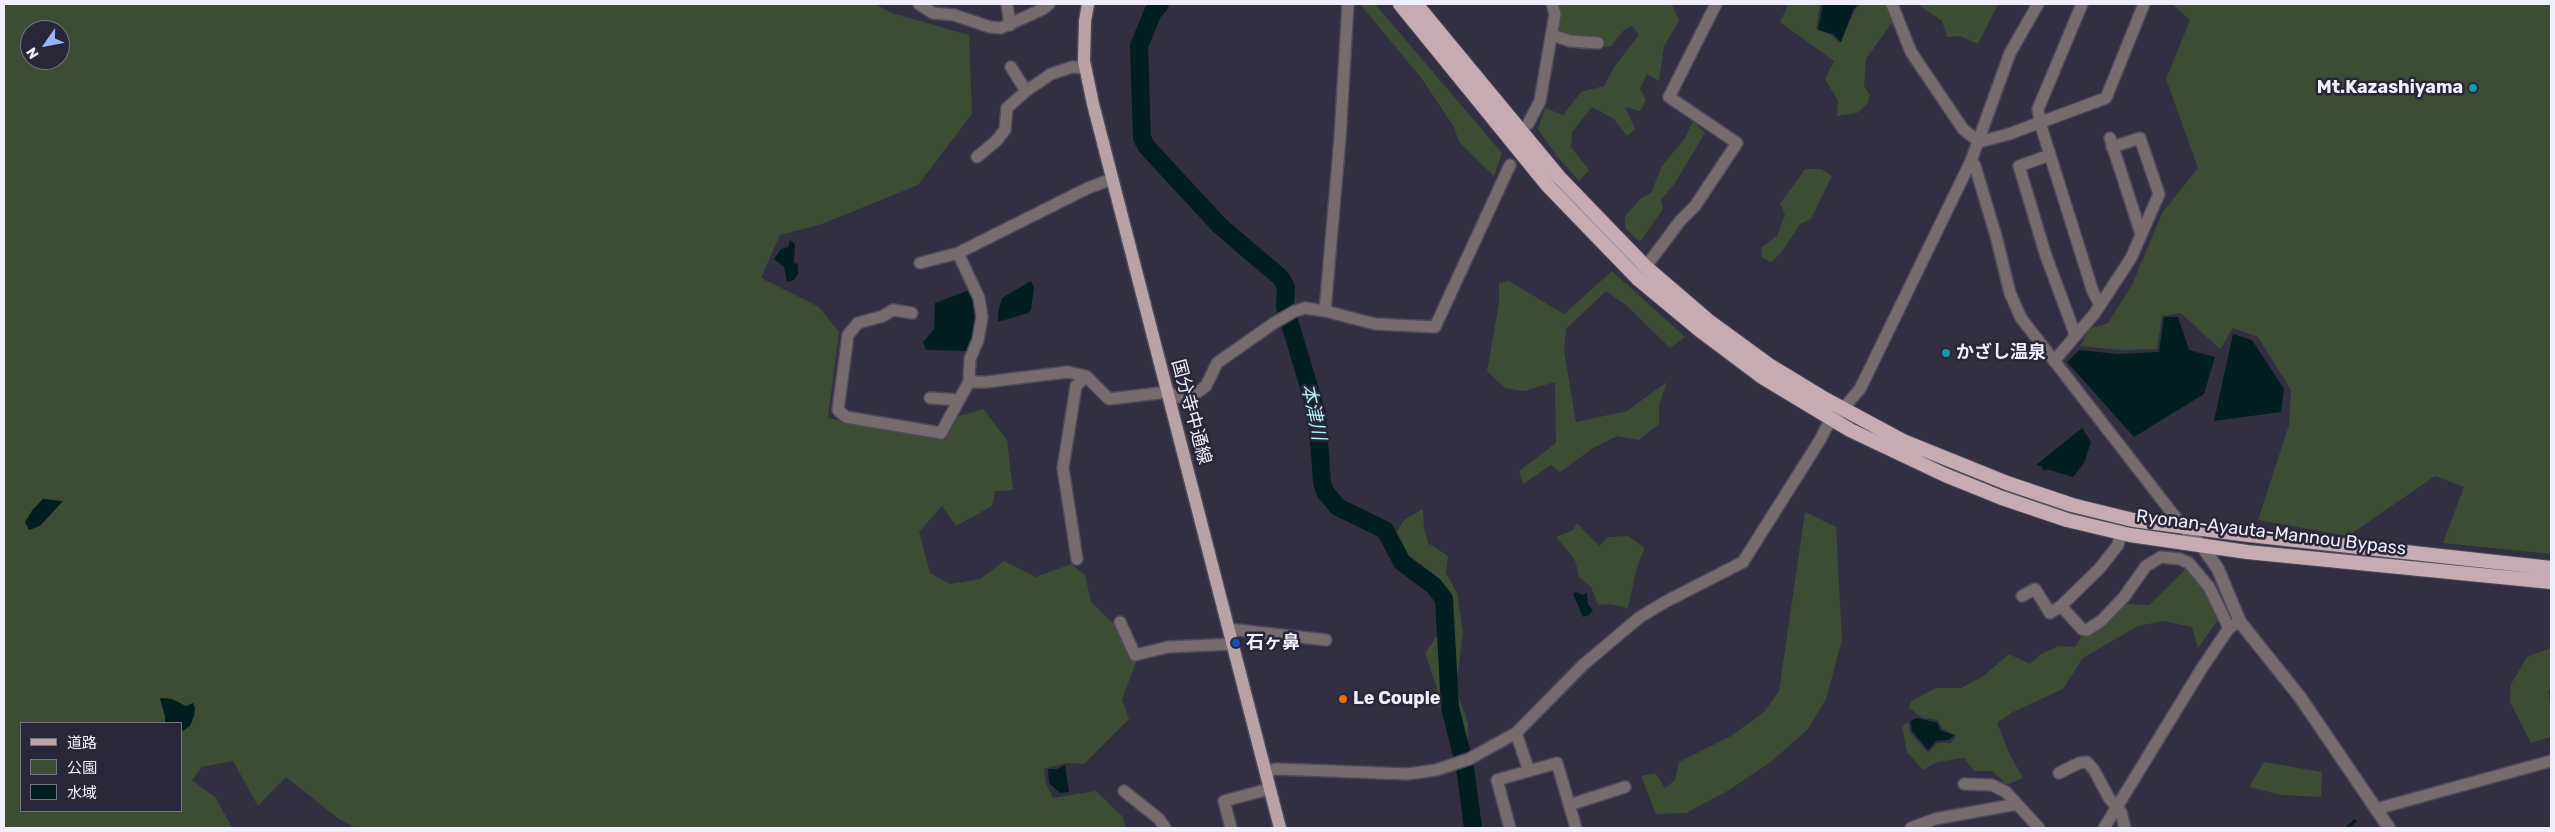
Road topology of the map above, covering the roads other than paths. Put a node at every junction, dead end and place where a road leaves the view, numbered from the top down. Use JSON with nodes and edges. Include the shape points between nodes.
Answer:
{"nodes":[{"id":1,"x":919,"y":4,"type":"edge"},
{"id":2,"x":1007,"y":4,"type":"edge"},
{"id":3,"x":1049,"y":4,"type":"edge"},
{"id":4,"x":1088,"y":4,"type":"edge"},
{"id":5,"x":1348,"y":4,"type":"edge"},
{"id":6,"x":1394,"y":4,"type":"edge"},
{"id":7,"x":1400,"y":4,"type":"edge"},
{"id":8,"x":1416,"y":4,"type":"edge"},
{"id":9,"x":1425,"y":4,"type":"edge"},
{"id":10,"x":1552,"y":4,"type":"edge"},
{"id":11,"x":1716,"y":4,"type":"edge"},
{"id":12,"x":1892,"y":4,"type":"edge"},
{"id":13,"x":2038,"y":4,"type":"edge"},
{"id":14,"x":2082,"y":4,"type":"edge"},
{"id":15,"x":2144,"y":4,"type":"edge"},
{"id":16,"x":954,"y":9,"type":"edge"},
{"id":17,"x":1010,"y":25,"type":"junction"},
{"id":18,"x":1552,"y":35,"type":"junction"},
{"id":19,"x":1598,"y":44,"type":"dead end"},
{"id":20,"x":1011,"y":67,"type":"dead end"},
{"id":21,"x":1085,"y":68,"type":"junction"},
{"id":22,"x":1459,"y":68,"type":"junction"},
{"id":23,"x":1026,"y":91,"type":"junction"},
{"id":24,"x":2040,"y":123,"type":"junction"},
{"id":25,"x":1528,"y":124,"type":"dead end"},
{"id":26,"x":1979,"y":142,"type":"junction"},
{"id":27,"x":2050,"y":155,"type":"junction"},
{"id":28,"x":978,"y":157,"type":"dead end"},
{"id":29,"x":1971,"y":160,"type":"junction"},
{"id":30,"x":1510,"y":165,"type":"dead end"},
{"id":31,"x":1112,"y":179,"type":"junction"},
{"id":32,"x":2141,"y":234,"type":"junction"},
{"id":33,"x":958,"y":253,"type":"junction"},
{"id":34,"x":920,"y":263,"type":"dead end"},
{"id":35,"x":1641,"y":273,"type":"junction"},
{"id":36,"x":2100,"y":305,"type":"junction"},
{"id":37,"x":1325,"y":311,"type":"junction"},
{"id":38,"x":912,"y":313,"type":"dead end"},
{"id":39,"x":2075,"y":334,"type":"junction"},
{"id":40,"x":2054,"y":361,"type":"junction"},
{"id":41,"x":1086,"y":376,"type":"junction"},
{"id":42,"x":969,"y":382,"type":"junction"},
{"id":43,"x":1168,"y":392,"type":"junction"},
{"id":44,"x":930,"y":398,"type":"dead end"},
{"id":45,"x":959,"y":400,"type":"junction"},
{"id":46,"x":1844,"y":410,"type":"junction"},
{"id":47,"x":1834,"y":420,"type":"junction"},
{"id":48,"x":2182,"y":527,"type":"junction"},
{"id":49,"x":2121,"y":533,"type":"junction"},
{"id":50,"x":2202,"y":546,"type":"junction"},
{"id":51,"x":1077,"y":559,"type":"dead end"},
{"id":52,"x":2551,"y":568,"type":"edge"},
{"id":53,"x":2551,"y":582,"type":"edge"},
{"id":54,"x":2022,"y":596,"type":"dead end"},
{"id":55,"x":2061,"y":606,"type":"junction"},
{"id":56,"x":1120,"y":622,"type":"dead end"},
{"id":57,"x":2235,"y":625,"type":"junction"},
{"id":58,"x":1229,"y":629,"type":"junction"},
{"id":59,"x":1326,"y":640,"type":"dead end"},
{"id":60,"x":1233,"y":644,"type":"junction"},
{"id":61,"x":1516,"y":733,"type":"junction"},
{"id":62,"x":2551,"y":761,"type":"edge"},
{"id":63,"x":1265,"y":770,"type":"junction"},
{"id":64,"x":1529,"y":772,"type":"junction"},
{"id":65,"x":2059,"y":773,"type":"dead end"},
{"id":66,"x":1964,"y":784,"type":"dead end"},
{"id":67,"x":1625,"y":787,"type":"dead end"},
{"id":68,"x":1270,"y":789,"type":"junction"},
{"id":69,"x":1124,"y":791,"type":"dead end"},
{"id":70,"x":2017,"y":804,"type":"junction"},
{"id":71,"x":1569,"y":805,"type":"junction"},
{"id":72,"x":2117,"y":808,"type":"junction"},
{"id":73,"x":2376,"y":809,"type":"junction"},
{"id":74,"x":1165,"y":828,"type":"edge"},
{"id":75,"x":1232,"y":828,"type":"edge"},
{"id":76,"x":1280,"y":828,"type":"edge"},
{"id":77,"x":1510,"y":828,"type":"edge"},
{"id":78,"x":1576,"y":828,"type":"edge"},
{"id":79,"x":1911,"y":828,"type":"edge"},
{"id":80,"x":2039,"y":828,"type":"edge"},
{"id":81,"x":2104,"y":828,"type":"edge"},
{"id":82,"x":2126,"y":828,"type":"edge"},
{"id":83,"x":2389,"y":828,"type":"edge"}],
"edges":[{"from":1,"to":16,"type":"street","via":[[932,13]]},
{"from":2,"to":17,"type":"street"},
{"from":3,"to":17,"type":"street"},
{"from":4,"to":21,"type":"main road","name":"国分寺中通線"},
{"from":5,"to":37,"type":"street"},
{"from":6,"to":22,"type":"highway"},
{"from":7,"to":22,"type":"highway","name":"Ryonan-Ayauta-Mannou Bypass"},
{"from":8,"to":22,"type":"highway","name":"Ryonan-Ayauta-Mannou Bypass"},
{"from":9,"to":22,"type":"highway"},
{"from":10,"to":18,"type":"street","via":[[1555,14]]},
{"from":11,"to":35,"type":"street","via":[[1669,97],[1737,143],[1695,206]]},
{"from":12,"to":26,"type":"street","via":[[1911,52],[1963,129]]},
{"from":13,"to":26,"type":"street","via":[[2010,53]]},
{"from":14,"to":24,"type":"street","via":[[2038,109]]},
{"from":15,"to":24,"type":"street","via":[[2106,98]]},
{"from":16,"to":17,"type":"street","via":[[990,27]]},
{"from":18,"to":19,"type":"street"},
{"from":18,"to":25,"type":"street","via":[[1540,101]]},
{"from":20,"to":23,"type":"street"},
{"from":21,"to":23,"type":"street","via":[[1072,67],[1051,74]]},
{"from":21,"to":31,"type":"main road","name":"国分寺中通線"},
{"from":22,"to":35,"type":"highway","name":"Ryonan-Ayauta-Mannou Bypass"},
{"from":23,"to":28,"type":"street","via":[[1007,108],[1005,130]]},
{"from":24,"to":26,"type":"street"},
{"from":24,"to":27,"type":"street"},
{"from":26,"to":29,"type":"street"},
{"from":27,"to":36,"type":"street","via":[[2093,292]]},
{"from":27,"to":39,"type":"street","via":[[2019,166],[2045,252]]},
{"from":29,"to":40,"type":"street","via":[[2013,301],[2032,335]]},
{"from":29,"to":46,"type":"street","via":[[1860,389]]},
{"from":30,"to":37,"type":"street","via":[[1434,327],[1376,324]]},
{"from":31,"to":33,"type":"street"},
{"from":31,"to":43,"type":"main road","name":"国分寺中通線"},
{"from":32,"to":32,"type":"street","via":[[2159,194],[2140,138],[2111,142]]},
{"from":32,"to":36,"type":"street","via":[[2131,258]]},
{"from":33,"to":34,"type":"street"},
{"from":33,"to":42,"type":"street","via":[[980,298],[982,317],[970,359]]},
{"from":35,"to":46,"type":"highway","name":"Ryonan-Ayauta-Mannou Bypass","via":[[1769,366]]},
{"from":35,"to":47,"type":"highway","name":"Ryonan-Ayauta-Mannou Bypass","via":[[1702,332],[1762,376]]},
{"from":36,"to":39,"type":"street"},
{"from":37,"to":43,"type":"street","via":[[1305,308],[1274,323],[1217,363],[1206,386],[1190,398]]},
{"from":38,"to":45,"type":"street","via":[[893,310],[858,323],[848,335],[838,410],[846,417],[941,433]]},
{"from":39,"to":40,"type":"street"},
{"from":40,"to":48,"type":"street"},
{"from":41,"to":42,"type":"street","via":[[1068,372]]},
{"from":41,"to":43,"type":"street","via":[[1109,399]]},
{"from":41,"to":51,"type":"street","via":[[1076,386],[1064,468]]},
{"from":42,"to":45,"type":"street"},
{"from":43,"to":58,"type":"main road","name":"国分寺中通線"},
{"from":44,"to":45,"type":"street"},
{"from":46,"to":47,"type":"street"},
{"from":46,"to":48,"type":"highway","name":"Ryonan-Ayauta-Mannou Bypass","via":[[1911,444],[2007,483],[2072,505],[2133,520]]},
{"from":47,"to":49,"type":"highway","name":"Ryonan-Ayauta-Mannou Bypass","via":[[1944,475],[2002,498],[2067,520]]},
{"from":47,"to":61,"type":"street","via":[[1743,562],[1640,617],[1584,664]]},
{"from":48,"to":50,"type":"street"},
{"from":48,"to":52,"type":"highway","name":"Ryonan-Ayauta-Mannou Bypass"},
{"from":49,"to":50,"type":"highway","name":"Ryonan-Ayauta-Mannou Bypass"},
{"from":49,"to":55,"type":"street","via":[[2118,545]]},
{"from":50,"to":53,"type":"highway","name":"Ryonan-Ayauta-Mannou Bypass"},
{"from":50,"to":57,"type":"street","via":[[2218,569]]},
{"from":54,"to":55,"type":"street","via":[[2035,589],[2050,613]]},
{"from":55,"to":57,"type":"street","via":[[2082,629],[2087,630],[2101,621],[2124,597],[2146,566],[2161,557],[2180,559],[2189,563],[2209,587]]},
{"from":56,"to":60,"type":"street","via":[[1135,655],[1168,647]]},
{"from":57,"to":72,"type":"street","via":[[2202,668]]},
{"from":57,"to":73,"type":"street","via":[[2300,697]]},
{"from":58,"to":59,"type":"street"},
{"from":58,"to":60,"type":"main road","name":"国分寺中通線"},
{"from":60,"to":63,"type":"main road","name":"国分寺中通線"},
{"from":61,"to":63,"type":"street","via":[[1457,764],[1408,774]]},
{"from":61,"to":64,"type":"street"},
{"from":62,"to":73,"type":"street"},
{"from":63,"to":68,"type":"main road","name":"国分寺中通線"},
{"from":64,"to":71,"type":"street","via":[[1557,763]]},
{"from":64,"to":77,"type":"street","via":[[1497,780]]},
{"from":65,"to":72,"type":"street","via":[[2087,762]]},
{"from":66,"to":70,"type":"street","via":[[1992,785],[2006,792]]},
{"from":67,"to":71,"type":"street"},
{"from":68,"to":75,"type":"street","via":[[1224,801]]},
{"from":68,"to":76,"type":"main road","name":"国分寺中通線"},
{"from":69,"to":74,"type":"street","via":[[1159,819]]},
{"from":70,"to":79,"type":"street","via":[[1934,819]]},
{"from":70,"to":80,"type":"street"},
{"from":71,"to":78,"type":"street"},
{"from":72,"to":81,"type":"street"},
{"from":72,"to":82,"type":"street"},
{"from":73,"to":83,"type":"street"}]}
